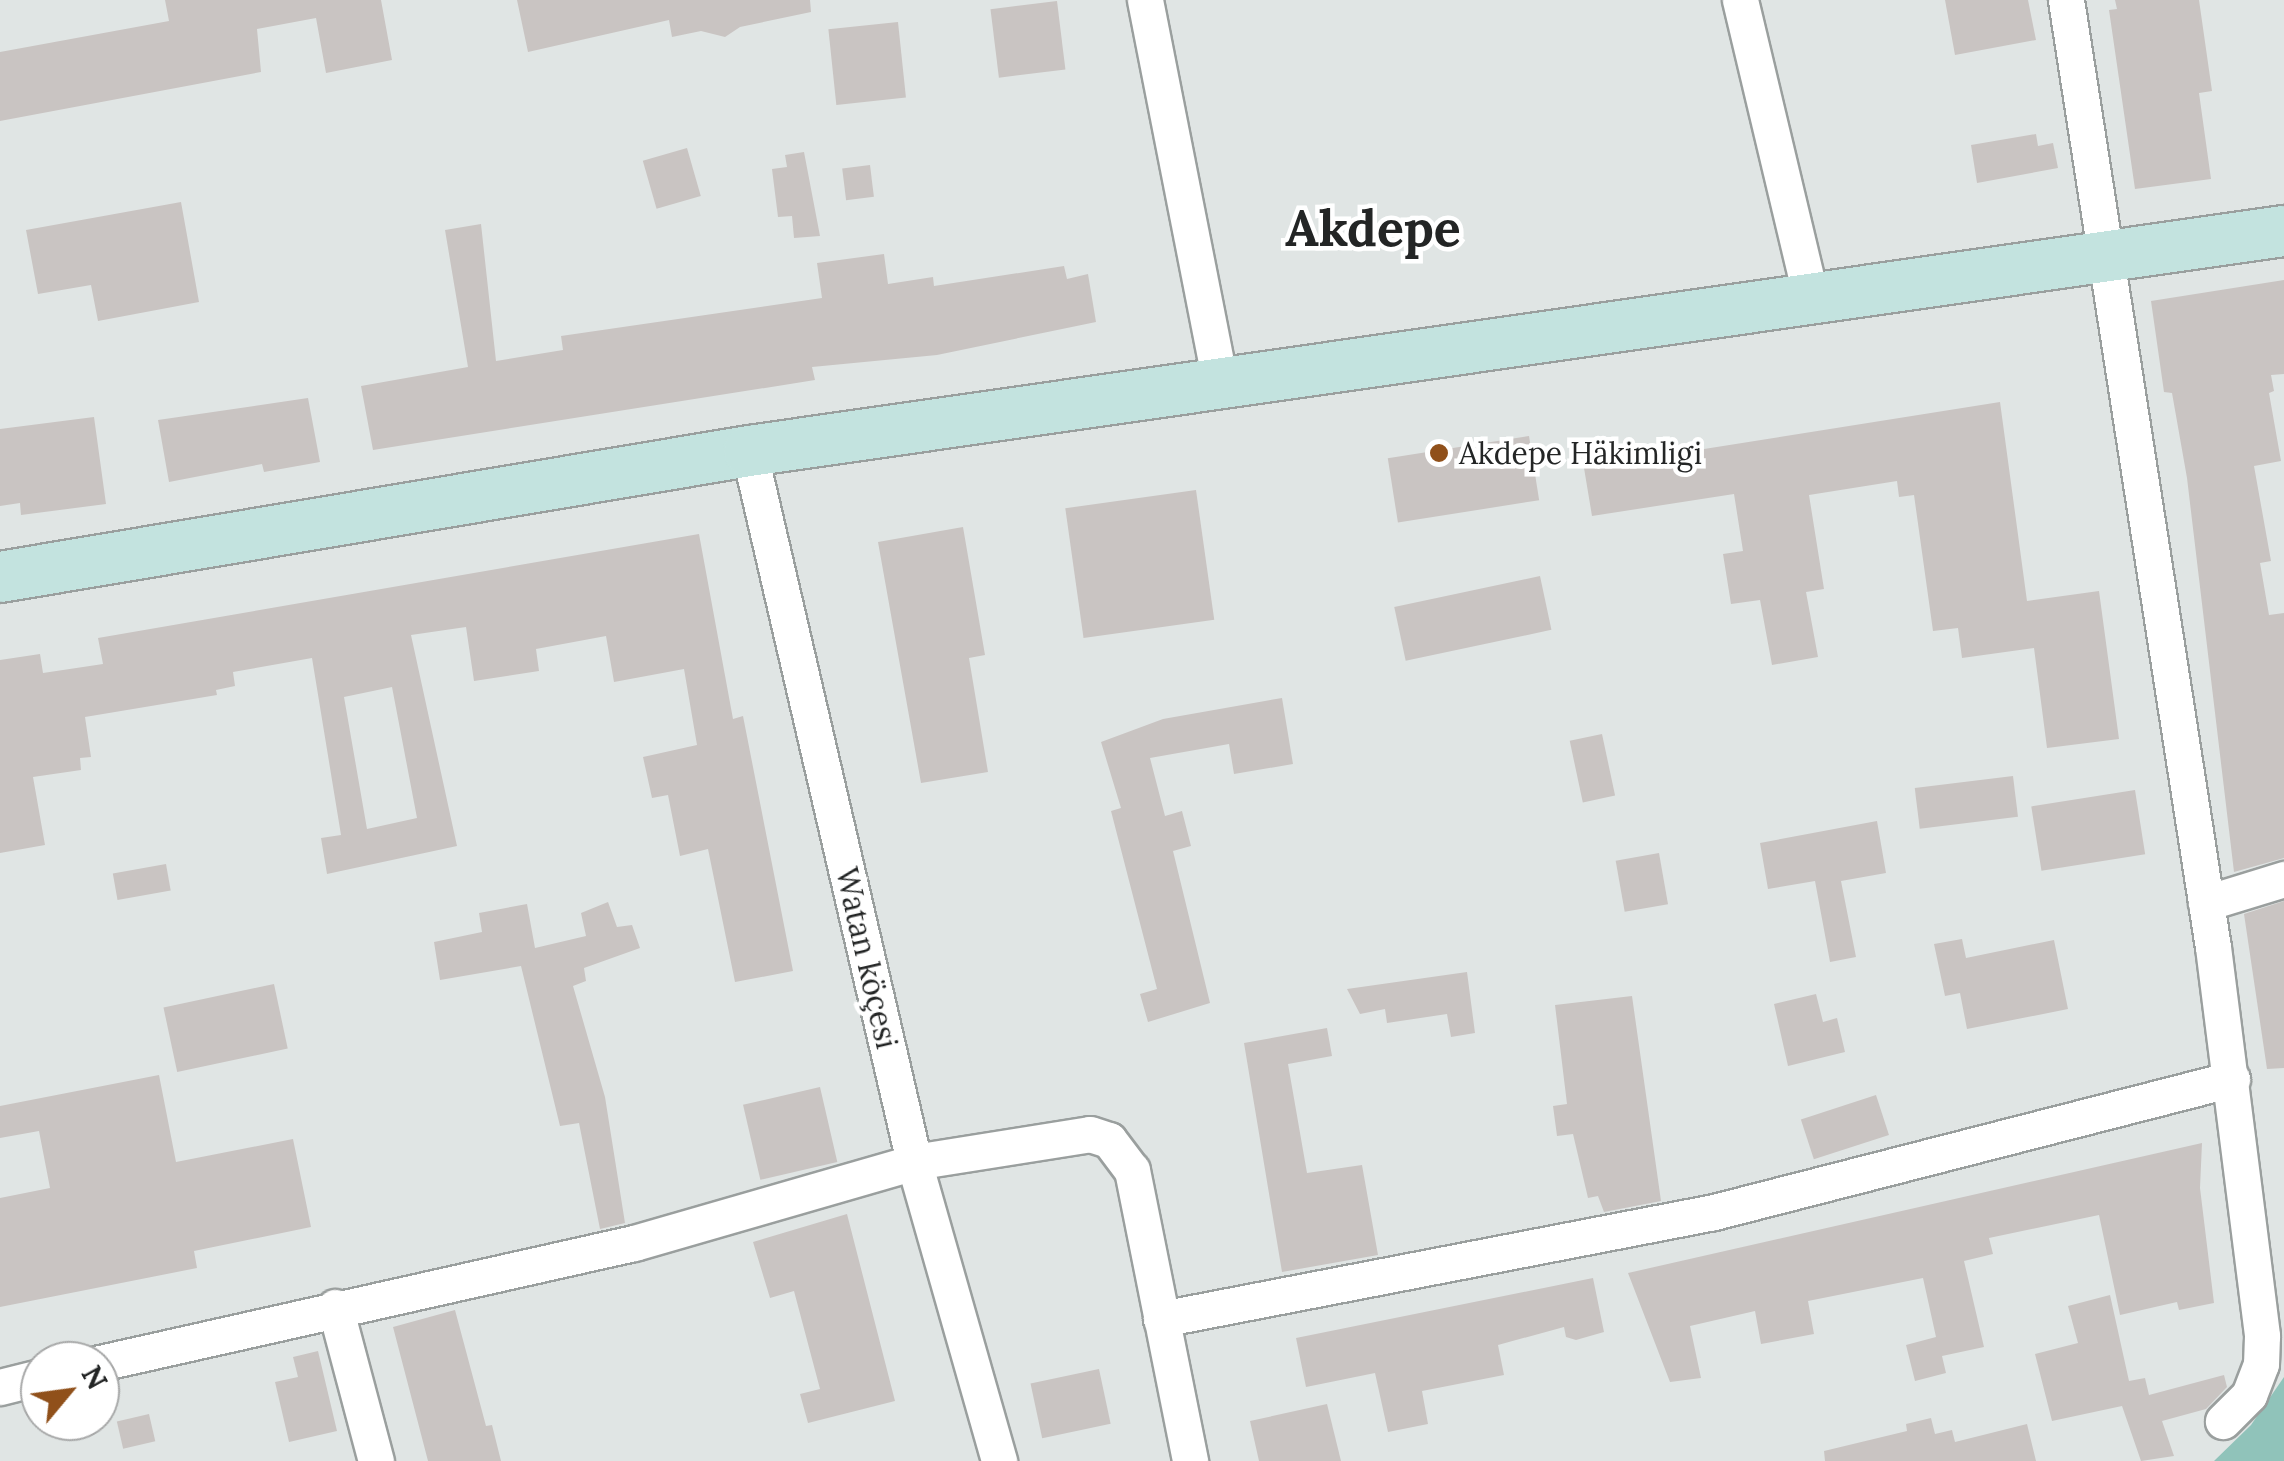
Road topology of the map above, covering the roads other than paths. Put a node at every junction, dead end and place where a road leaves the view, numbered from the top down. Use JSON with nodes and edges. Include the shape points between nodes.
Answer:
{"nodes":[{"id":1,"x":1144,"y":0,"type":"edge"},
{"id":2,"x":1740,"y":0,"type":"edge"},
{"id":3,"x":2066,"y":0,"type":"edge"},
{"id":4,"x":2284,"y":231,"type":"edge"},
{"id":5,"x":2105,"y":256,"type":"junction"},
{"id":6,"x":1810,"y":299,"type":"junction"},
{"id":7,"x":1220,"y":383,"type":"junction"},
{"id":8,"x":750,"y":450,"type":"junction"},
{"id":9,"x":0,"y":577,"type":"edge"},
{"id":10,"x":2284,"y":879,"type":"edge"},
{"id":11,"x":2206,"y":903,"type":"junction"},
{"id":12,"x":2232,"y":1079,"type":"junction"},
{"id":13,"x":914,"y":1162,"type":"junction"},
{"id":14,"x":335,"y":1307,"type":"junction"},
{"id":15,"x":1160,"y":1319,"type":"junction"},
{"id":16,"x":120,"y":1358,"type":"edge"},
{"id":17,"x":2223,"y":1421,"type":"dead end"},
{"id":18,"x":376,"y":1461,"type":"edge"},
{"id":19,"x":999,"y":1461,"type":"edge"},
{"id":20,"x":1190,"y":1461,"type":"edge"}],
"edges":[{"from":1,"to":7,"type":"street"},
{"from":2,"to":6,"type":"street"},
{"from":3,"to":5,"type":"street"},
{"from":4,"to":5,"type":"main road"},
{"from":5,"to":6,"type":"main road"},
{"from":5,"to":11,"type":"street"},
{"from":6,"to":7,"type":"main road"},
{"from":7,"to":8,"type":"main road"},
{"from":8,"to":9,"type":"main road"},
{"from":8,"to":13,"type":"street","name":"Watan köçesi"},
{"from":10,"to":11,"type":"street"},
{"from":11,"to":12,"type":"street"},
{"from":12,"to":15,"type":"street","via":[[1714,1212]]},
{"from":12,"to":17,"type":"street","via":[[2261,1364],[2248,1394]]},
{"from":13,"to":14,"type":"street","via":[[634,1242]]},
{"from":13,"to":15,"type":"street","via":[[1090,1134],[1110,1140],[1132,1170]]},
{"from":13,"to":19,"type":"street","name":"Watan köçesi"},
{"from":14,"to":16,"type":"street"},
{"from":14,"to":18,"type":"street"},
{"from":15,"to":20,"type":"street"}]}
